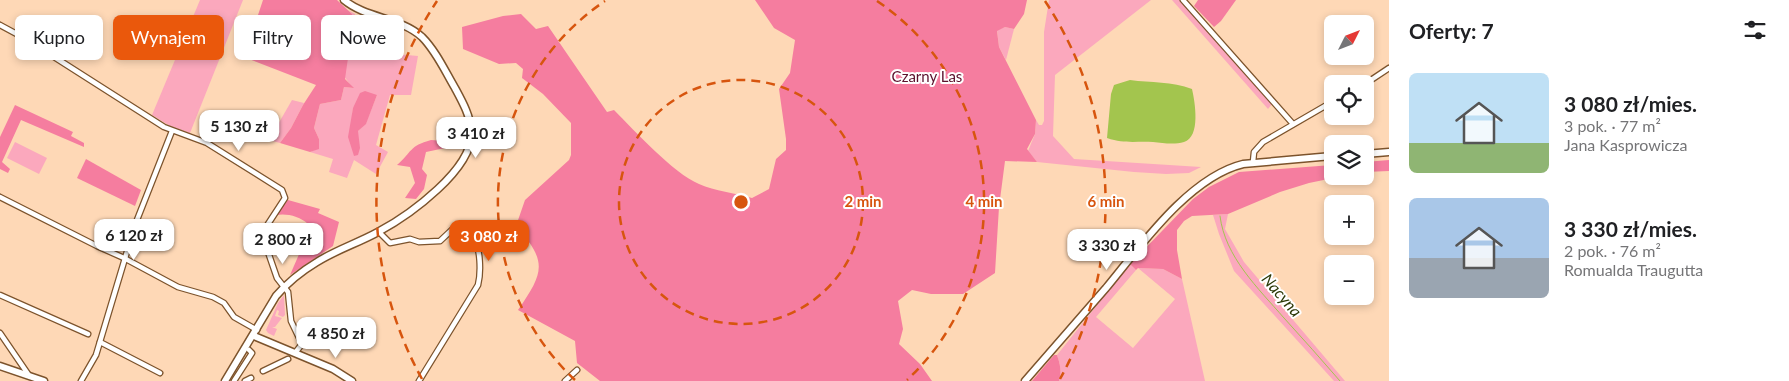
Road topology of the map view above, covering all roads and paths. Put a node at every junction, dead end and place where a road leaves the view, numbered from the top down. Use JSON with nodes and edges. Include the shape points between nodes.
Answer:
{"nodes":[{"id":1,"x":344,"y":0,"type":"edge"},
{"id":2,"x":1183,"y":0,"type":"edge"},
{"id":3,"x":0,"y":25,"type":"edge"},
{"id":4,"x":1389,"y":68,"type":"edge"},
{"id":5,"x":1374,"y":78,"type":"edge"},
{"id":6,"x":1324,"y":107,"type":"edge"},
{"id":7,"x":1293,"y":124,"type":"junction"},
{"id":8,"x":172,"y":131,"type":"junction"},
{"id":9,"x":1389,"y":152,"type":"edge"},
{"id":10,"x":1374,"y":153,"type":"edge"},
{"id":11,"x":1324,"y":157,"type":"edge"},
{"id":12,"x":1253,"y":162,"type":"junction"},
{"id":13,"x":0,"y":197,"type":"edge"},
{"id":14,"x":379,"y":232,"type":"junction"},
{"id":15,"x":124,"y":258,"type":"junction"},
{"id":16,"x":284,"y":287,"type":"junction"},
{"id":17,"x":0,"y":295,"type":"edge"},
{"id":18,"x":0,"y":333,"type":"edge"},
{"id":19,"x":255,"y":333,"type":"junction"},
{"id":20,"x":88,"y":334,"type":"dead end"},
{"id":21,"x":100,"y":342,"type":"junction"},
{"id":22,"x":252,"y":352,"type":"dead end"},
{"id":23,"x":295,"y":353,"type":"junction"},
{"id":24,"x":288,"y":359,"type":"dead end"},
{"id":25,"x":0,"y":366,"type":"edge"},
{"id":26,"x":577,"y":370,"type":"dead end"},
{"id":27,"x":263,"y":371,"type":"dead end"},
{"id":28,"x":160,"y":373,"type":"dead end"},
{"id":29,"x":28,"y":374,"type":"junction"},
{"id":30,"x":251,"y":378,"type":"dead end"},
{"id":31,"x":44,"y":381,"type":"edge"},
{"id":32,"x":81,"y":381,"type":"edge"},
{"id":33,"x":225,"y":381,"type":"edge"},
{"id":34,"x":234,"y":381,"type":"edge"},
{"id":35,"x":244,"y":381,"type":"edge"},
{"id":36,"x":352,"y":381,"type":"edge"},
{"id":37,"x":419,"y":381,"type":"edge"},
{"id":38,"x":565,"y":381,"type":"edge"},
{"id":39,"x":1025,"y":381,"type":"edge"}],
"edges":[{"from":1,"to":14,"type":"street","via":[[365,13],[407,27],[424,39],[466,110],[471,130],[468,152],[462,163],[424,201]]},
{"from":2,"to":7,"type":"street"},
{"from":3,"to":8,"type":"street"},
{"from":4,"to":5,"type":"street"},
{"from":6,"to":7,"type":"street"},
{"from":7,"to":12,"type":"street","via":[[1259,146],[1254,152]]},
{"from":8,"to":15,"type":"street"},
{"from":8,"to":16,"type":"street","via":[[207,143],[282,190],[285,198],[268,224],[267,240],[277,278]]},
{"from":9,"to":10,"type":"street"},
{"from":11,"to":12,"type":"street"},
{"from":12,"to":39,"type":"street","via":[[1207,180],[1187,196]]},
{"from":13,"to":15,"type":"street"},
{"from":14,"to":16,"type":"street","via":[[318,261]]},
{"from":14,"to":37,"type":"street","via":[[390,242],[410,239],[440,241],[457,225],[472,235],[477,244],[478,285]]},
{"from":15,"to":19,"type":"street","via":[[178,287],[224,303],[234,317]]},
{"from":15,"to":21,"type":"street"},
{"from":16,"to":19,"type":"street"},
{"from":16,"to":23,"type":"street","via":[[288,292],[291,320],[302,344]]},
{"from":17,"to":20,"type":"street"},
{"from":18,"to":29,"type":"street"},
{"from":19,"to":23,"type":"street"},
{"from":19,"to":33,"type":"street"},
{"from":21,"to":28,"type":"street"},
{"from":21,"to":32,"type":"street"},
{"from":22,"to":34,"type":"street"},
{"from":23,"to":36,"type":"street"},
{"from":24,"to":27,"type":"street"},
{"from":25,"to":29,"type":"street"},
{"from":26,"to":38,"type":"street"},
{"from":29,"to":31,"type":"street"},
{"from":30,"to":35,"type":"street"}]}
